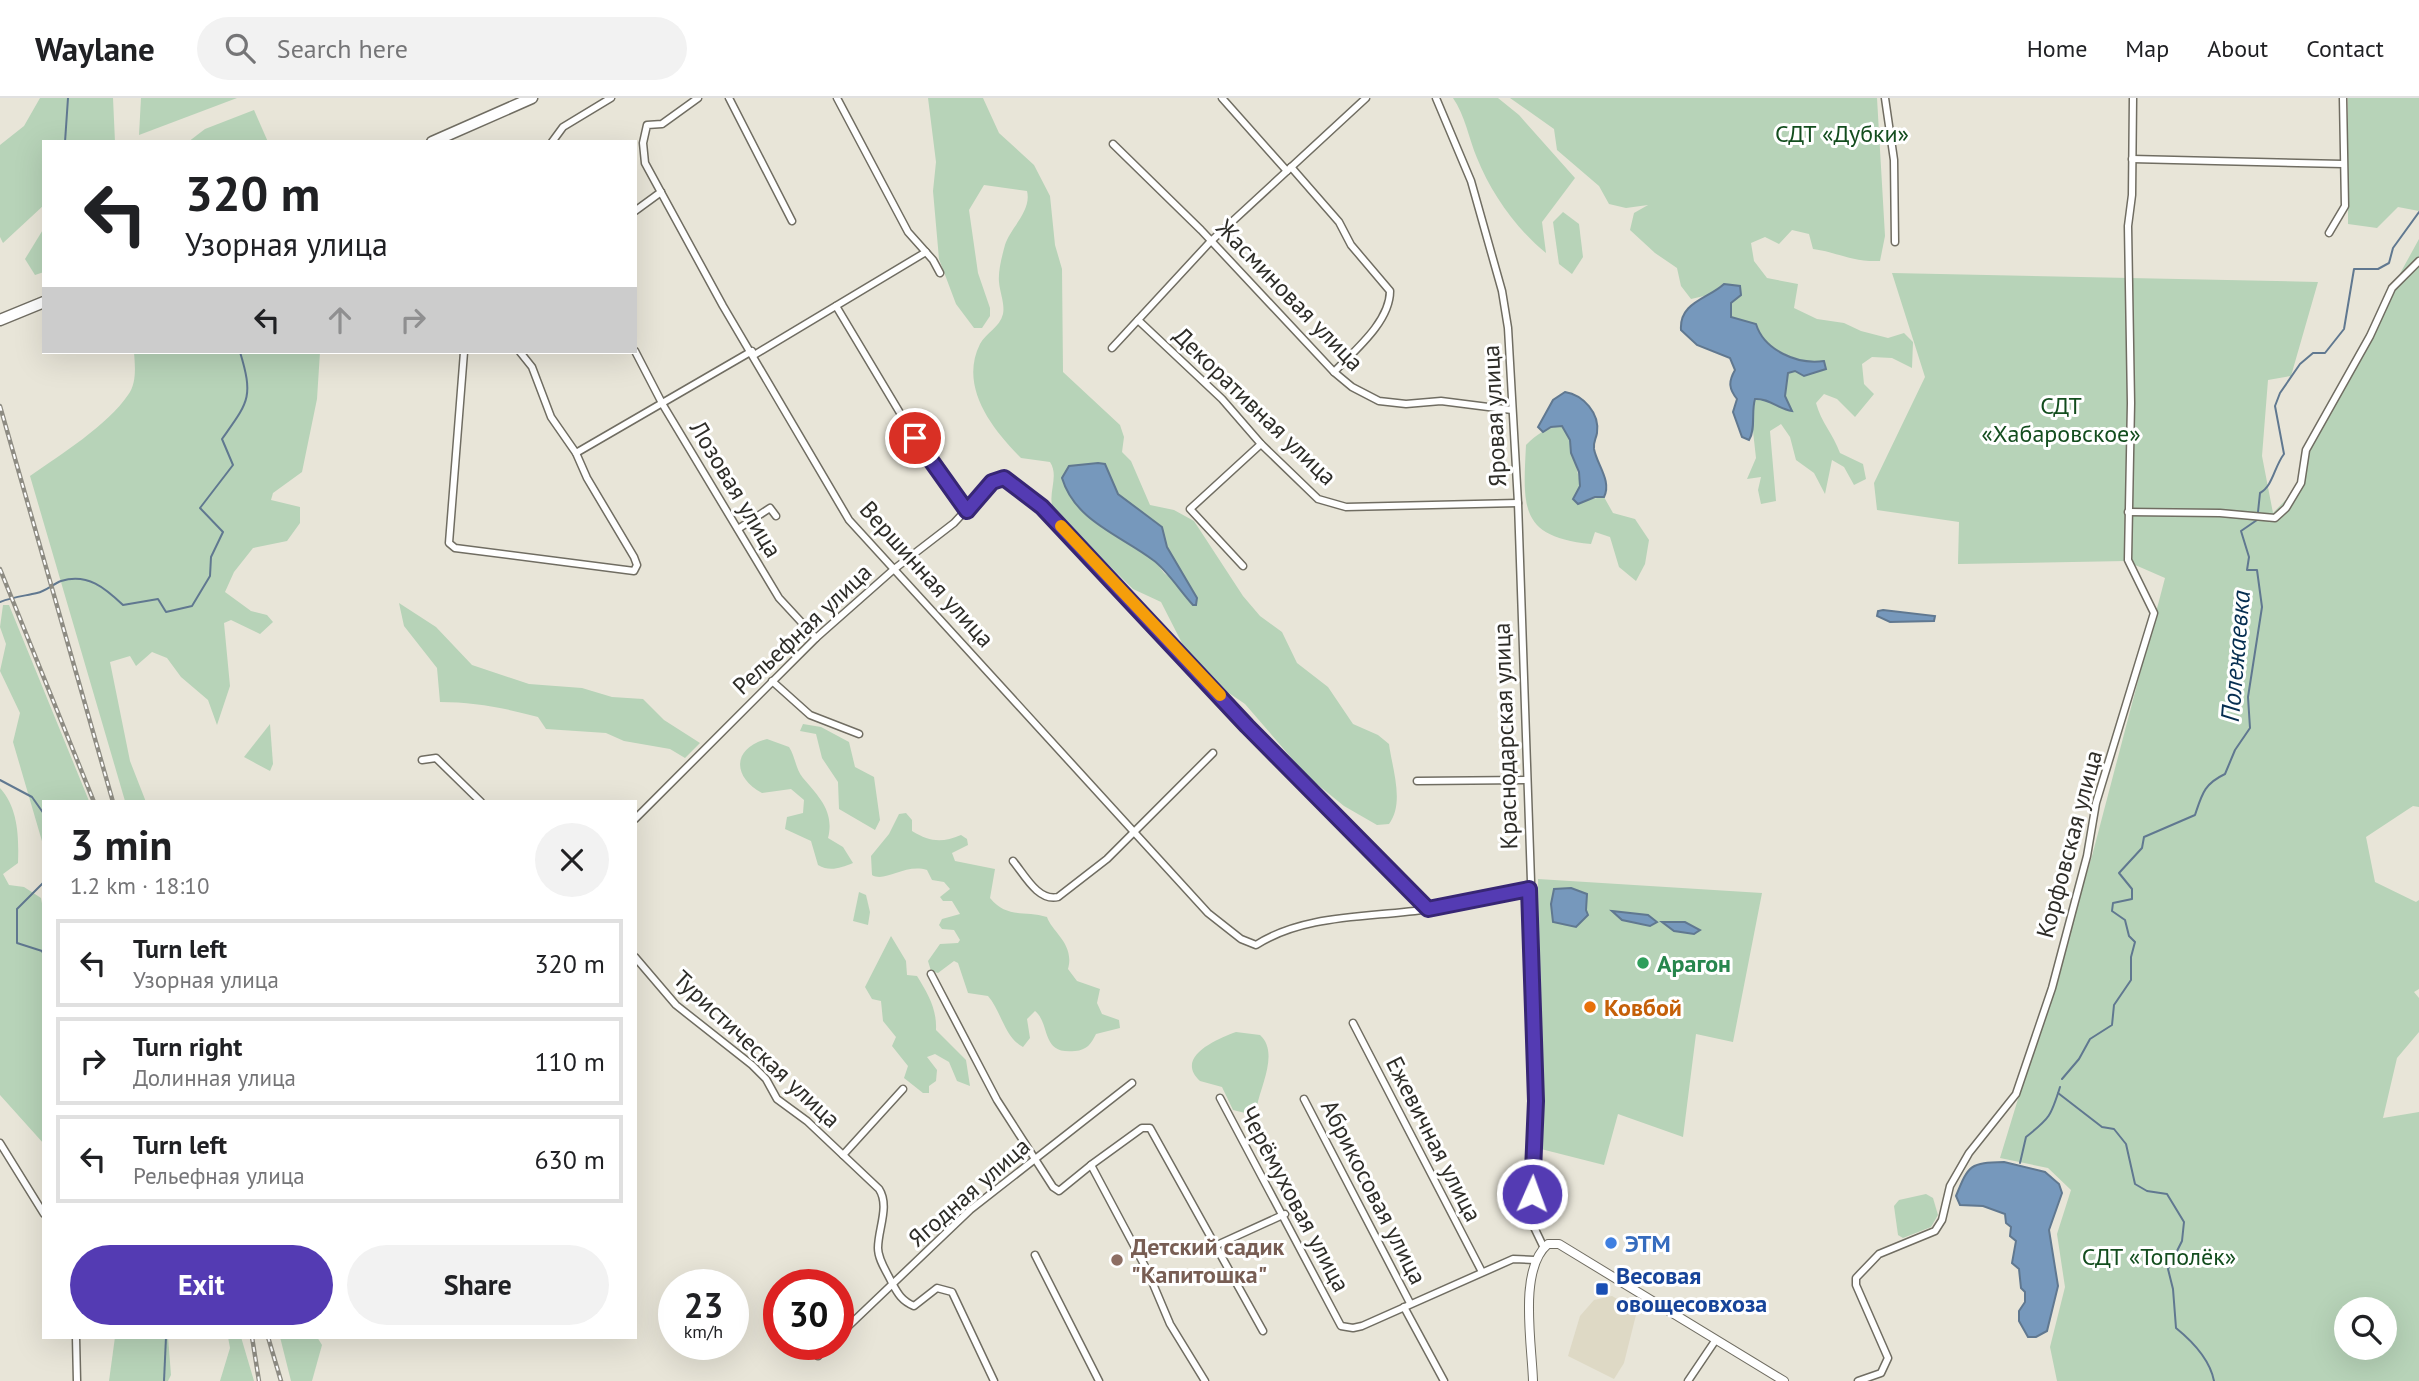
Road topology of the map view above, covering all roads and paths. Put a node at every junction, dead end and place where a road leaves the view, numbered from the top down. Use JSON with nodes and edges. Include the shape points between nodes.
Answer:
{"nodes":[{"id":1,"x":532,"y":98,"type":"edge"},
{"id":2,"x":611,"y":98,"type":"edge"},
{"id":3,"x":698,"y":98,"type":"edge"},
{"id":4,"x":729,"y":98,"type":"edge"},
{"id":5,"x":837,"y":98,"type":"edge"},
{"id":6,"x":1222,"y":98,"type":"edge"},
{"id":7,"x":1366,"y":98,"type":"edge"},
{"id":8,"x":1436,"y":98,"type":"edge"},
{"id":9,"x":1885,"y":98,"type":"edge"},
{"id":10,"x":2133,"y":98,"type":"edge"},
{"id":11,"x":2343,"y":98,"type":"edge"},
{"id":12,"x":437,"y":140,"type":"edge"},
{"id":13,"x":553,"y":140,"type":"edge"},
{"id":14,"x":1113,"y":144,"type":"dead end"},
{"id":15,"x":2132,"y":159,"type":"junction"},
{"id":16,"x":2343,"y":164,"type":"junction"},
{"id":17,"x":1289,"y":169,"type":"junction"},
{"id":18,"x":661,"y":192,"type":"junction"},
{"id":19,"x":637,"y":210,"type":"edge"},
{"id":20,"x":792,"y":221,"type":"dead end"},
{"id":21,"x":2329,"y":233,"type":"dead end"},
{"id":22,"x":1210,"y":242,"type":"junction"},
{"id":23,"x":1895,"y":242,"type":"dead end"},
{"id":24,"x":926,"y":252,"type":"junction"},
{"id":25,"x":2419,"y":261,"type":"edge"},
{"id":26,"x":940,"y":273,"type":"dead end"},
{"id":27,"x":42,"y":303,"type":"edge"},
{"id":28,"x":836,"y":306,"type":"junction"},
{"id":29,"x":0,"y":320,"type":"edge"},
{"id":30,"x":1138,"y":320,"type":"junction"},
{"id":31,"x":1112,"y":348,"type":"dead end"},
{"id":32,"x":753,"y":353,"type":"junction"},
{"id":33,"x":464,"y":354,"type":"edge"},
{"id":34,"x":521,"y":354,"type":"edge"},
{"id":35,"x":637,"y":354,"type":"edge"},
{"id":36,"x":1334,"y":372,"type":"junction"},
{"id":37,"x":663,"y":405,"type":"junction"},
{"id":38,"x":1512,"y":410,"type":"junction"},
{"id":39,"x":1261,"y":444,"type":"junction"},
{"id":40,"x":576,"y":453,"type":"junction"},
{"id":41,"x":1518,"y":503,"type":"junction"},
{"id":42,"x":967,"y":511,"type":"junction"},
{"id":43,"x":2127,"y":512,"type":"junction"},
{"id":44,"x":776,"y":516,"type":"dead end"},
{"id":45,"x":738,"y":529,"type":"junction"},
{"id":46,"x":1243,"y":566,"type":"dead end"},
{"id":47,"x":893,"y":570,"type":"junction"},
{"id":48,"x":1521,"y":597,"type":"joint"},
{"id":49,"x":816,"y":638,"type":"junction"},
{"id":50,"x":772,"y":681,"type":"junction"},
{"id":51,"x":859,"y":734,"type":"dead end"},
{"id":52,"x":1213,"y":753,"type":"dead end"},
{"id":53,"x":422,"y":760,"type":"dead end"},
{"id":54,"x":1527,"y":780,"type":"junction"},
{"id":55,"x":1417,"y":781,"type":"dead end"},
{"id":56,"x":479,"y":800,"type":"edge"},
{"id":57,"x":637,"y":817,"type":"edge"},
{"id":58,"x":1135,"y":829,"type":"junction"},
{"id":59,"x":1013,"y":861,"type":"dead end"},
{"id":60,"x":1529,"y":889,"type":"junction"},
{"id":61,"x":1428,"y":909,"type":"junction"},
{"id":62,"x":637,"y":959,"type":"edge"},
{"id":63,"x":931,"y":974,"type":"dead end"},
{"id":64,"x":1353,"y":1023,"type":"dead end"},
{"id":65,"x":1132,"y":1083,"type":"dead end"},
{"id":66,"x":903,"y":1089,"type":"dead end"},
{"id":67,"x":1220,"y":1098,"type":"dead end"},
{"id":68,"x":1304,"y":1099,"type":"dead end"},
{"id":69,"x":0,"y":1143,"type":"edge"},
{"id":70,"x":843,"y":1155,"type":"junction"},
{"id":71,"x":1037,"y":1158,"type":"junction"},
{"id":72,"x":1091,"y":1165,"type":"junction"},
{"id":73,"x":42,"y":1211,"type":"edge"},
{"id":74,"x":1284,"y":1214,"type":"junction"},
{"id":75,"x":1217,"y":1245,"type":"junction"},
{"id":76,"x":1544,"y":1248,"type":"junction"},
{"id":77,"x":1035,"y":1255,"type":"dead end"},
{"id":78,"x":1534,"y":1260,"type":"junction"},
{"id":79,"x":1482,"y":1272,"type":"junction"},
{"id":80,"x":893,"y":1285,"type":"junction"},
{"id":81,"x":1407,"y":1305,"type":"junction"},
{"id":82,"x":854,"y":1321,"type":"edge"},
{"id":83,"x":1263,"y":1331,"type":"dead end"},
{"id":84,"x":76,"y":1339,"type":"edge"},
{"id":85,"x":1714,"y":1341,"type":"junction"},
{"id":86,"x":77,"y":1381,"type":"edge"},
{"id":87,"x":994,"y":1381,"type":"edge"},
{"id":88,"x":1099,"y":1381,"type":"edge"},
{"id":89,"x":1205,"y":1381,"type":"edge"},
{"id":90,"x":1444,"y":1381,"type":"edge"},
{"id":91,"x":1533,"y":1381,"type":"edge"},
{"id":92,"x":1688,"y":1381,"type":"edge"},
{"id":93,"x":1784,"y":1381,"type":"edge"},
{"id":94,"x":1858,"y":1381,"type":"edge"}],
"edges":[{"from":1,"to":12,"type":"highway"},
{"from":2,"to":13,"type":"street","via":[[563,127]]},
{"from":3,"to":18,"type":"street","name":"Вершинная улица","via":[[662,124],[647,125],[645,163]]},
{"from":4,"to":20,"type":"street"},
{"from":5,"to":24,"type":"street","via":[[908,232]]},
{"from":6,"to":17,"type":"street"},
{"from":7,"to":17,"type":"street"},
{"from":8,"to":38,"type":"street","name":"Яровая улица","via":[[1471,181],[1502,291]]},
{"from":9,"to":23,"type":"street","via":[[1894,160]]},
{"from":10,"to":15,"type":"street","name":"Корфовская улица"},
{"from":11,"to":16,"type":"street"},
{"from":14,"to":22,"type":"street","name":"Жасминовая улица"},
{"from":15,"to":16,"type":"street"},
{"from":15,"to":43,"type":"street","name":"Корфовская улица"},
{"from":16,"to":21,"type":"street","via":[[2345,206]]},
{"from":17,"to":22,"type":"street"},
{"from":17,"to":36,"type":"street","via":[[1339,222],[1358,255],[1390,291],[1390,301],[1363,342]]},
{"from":18,"to":19,"type":"street"},
{"from":18,"to":32,"type":"street","name":"Вершинная улица"},
{"from":22,"to":30,"type":"street"},
{"from":22,"to":36,"type":"street","name":"Жасминовая улица"},
{"from":24,"to":26,"type":"street"},
{"from":24,"to":28,"type":"street"},
{"from":25,"to":43,"type":"street","via":[[2392,288],[2305,450],[2305,470],[2296,494],[2275,518]]},
{"from":27,"to":29,"type":"highway"},
{"from":28,"to":32,"type":"street"},
{"from":28,"to":42,"type":"street","via":[[915,438]]},
{"from":30,"to":31,"type":"street"},
{"from":30,"to":39,"type":"street","name":"Декоративная улица","via":[[1222,399]]},
{"from":32,"to":37,"type":"street"},
{"from":32,"to":47,"type":"street","name":"Вершинная улица","via":[[845,513]]},
{"from":33,"to":40,"type":"street","via":[[449,543],[455,548],[634,571],[634,556]]},
{"from":34,"to":40,"type":"street","via":[[551,416]]},
{"from":35,"to":37,"type":"street","name":"Лозовая улица"},
{"from":36,"to":38,"type":"street","name":"Жасминовая улица","via":[[1379,401],[1441,401]]},
{"from":37,"to":40,"type":"street"},
{"from":37,"to":45,"type":"street","name":"Лозовая улица"},
{"from":38,"to":41,"type":"street","name":"Яровая улица"},
{"from":39,"to":41,"type":"street","name":"Декоративная улица","via":[[1318,499],[1332,505]]},
{"from":39,"to":46,"type":"street","via":[[1190,509]]},
{"from":41,"to":48,"type":"street","name":"Яровая улица"},
{"from":42,"to":47,"type":"street","name":"Рельефная улица"},
{"from":42,"to":61,"type":"street","name":"Рельефная улица","via":[[992,482],[1004,478],[1042,507],[1247,726]]},
{"from":43,"to":94,"type":"street","name":"Корфовская улица","via":[[2128,560],[2154,613],[2096,803],[2087,856],[2052,988],[2016,1094],[1969,1153],[1950,1186],[1935,1231],[1879,1254],[1856,1278],[1888,1358],[1881,1373]]},
{"from":44,"to":45,"type":"street","via":[[770,508]]},
{"from":45,"to":49,"type":"street","name":"Лозовая улица","via":[[779,598]]},
{"from":47,"to":49,"type":"street","name":"Рельефная улица"},
{"from":47,"to":58,"type":"street","name":"Вершинная улица"},
{"from":48,"to":54,"type":"street","name":"Краснодарская улица"},
{"from":49,"to":50,"type":"street","name":"Рельефная улица"},
{"from":50,"to":51,"type":"street","via":[[810,715]]},
{"from":50,"to":57,"type":"street","name":"Рельефная улица"},
{"from":52,"to":58,"type":"street"},
{"from":53,"to":56,"type":"street","via":[[436,758]]},
{"from":54,"to":55,"type":"street"},
{"from":54,"to":60,"type":"street","name":"Краснодарская улица"},
{"from":58,"to":59,"type":"street","via":[[1099,866],[1052,899],[1041,894]]},
{"from":58,"to":61,"type":"street","name":"Вершинная улица","via":[[1208,913],[1256,945],[1284,930],[1315,923]]},
{"from":60,"to":61,"type":"street"},
{"from":60,"to":76,"type":"street","name":"Краснодарская улица","via":[[1536,1101],[1532,1223]]},
{"from":62,"to":70,"type":"street","name":"Туристическая улица","via":[[676,1005],[752,1065],[777,1099]]},
{"from":63,"to":71,"type":"street","via":[[998,1100]]},
{"from":64,"to":79,"type":"street","name":"Ежевичная улица"},
{"from":65,"to":71,"type":"street","name":"Ягодная улица"},
{"from":66,"to":70,"type":"street"},
{"from":67,"to":74,"type":"street","name":"Черёмуховая улица"},
{"from":68,"to":81,"type":"street","name":"Абрикосовая улица"},
{"from":69,"to":73,"type":"street"},
{"from":70,"to":80,"type":"street","name":"Туристическая улица","via":[[882,1192],[878,1250]]},
{"from":71,"to":72,"type":"street","via":[[1057,1191]]},
{"from":71,"to":80,"type":"street","name":"Ягодная улица","via":[[970,1210]]},
{"from":72,"to":75,"type":"street","via":[[1142,1128],[1150,1128]]},
{"from":72,"to":89,"type":"street","via":[[1170,1325]]},
{"from":74,"to":75,"type":"street"},
{"from":74,"to":81,"type":"street","name":"Черёмуховая улица","via":[[1341,1326],[1353,1328]]},
{"from":75,"to":83,"type":"street"},
{"from":76,"to":78,"type":"street"},
{"from":76,"to":85,"type":"street","via":[[1559,1244]]},
{"from":77,"to":88,"type":"street"},
{"from":78,"to":79,"type":"street","via":[[1513,1259]]},
{"from":78,"to":91,"type":"street","via":[[1529,1287]]},
{"from":79,"to":81,"type":"street"},
{"from":80,"to":82,"type":"street","name":"Ягодная улица"},
{"from":80,"to":87,"type":"street","via":[[902,1299],[914,1306],[937,1288],[952,1292]]},
{"from":81,"to":90,"type":"street","name":"Абрикосовая улица"},
{"from":84,"to":86,"type":"street"},
{"from":85,"to":92,"type":"street"},
{"from":85,"to":93,"type":"street"}]}
